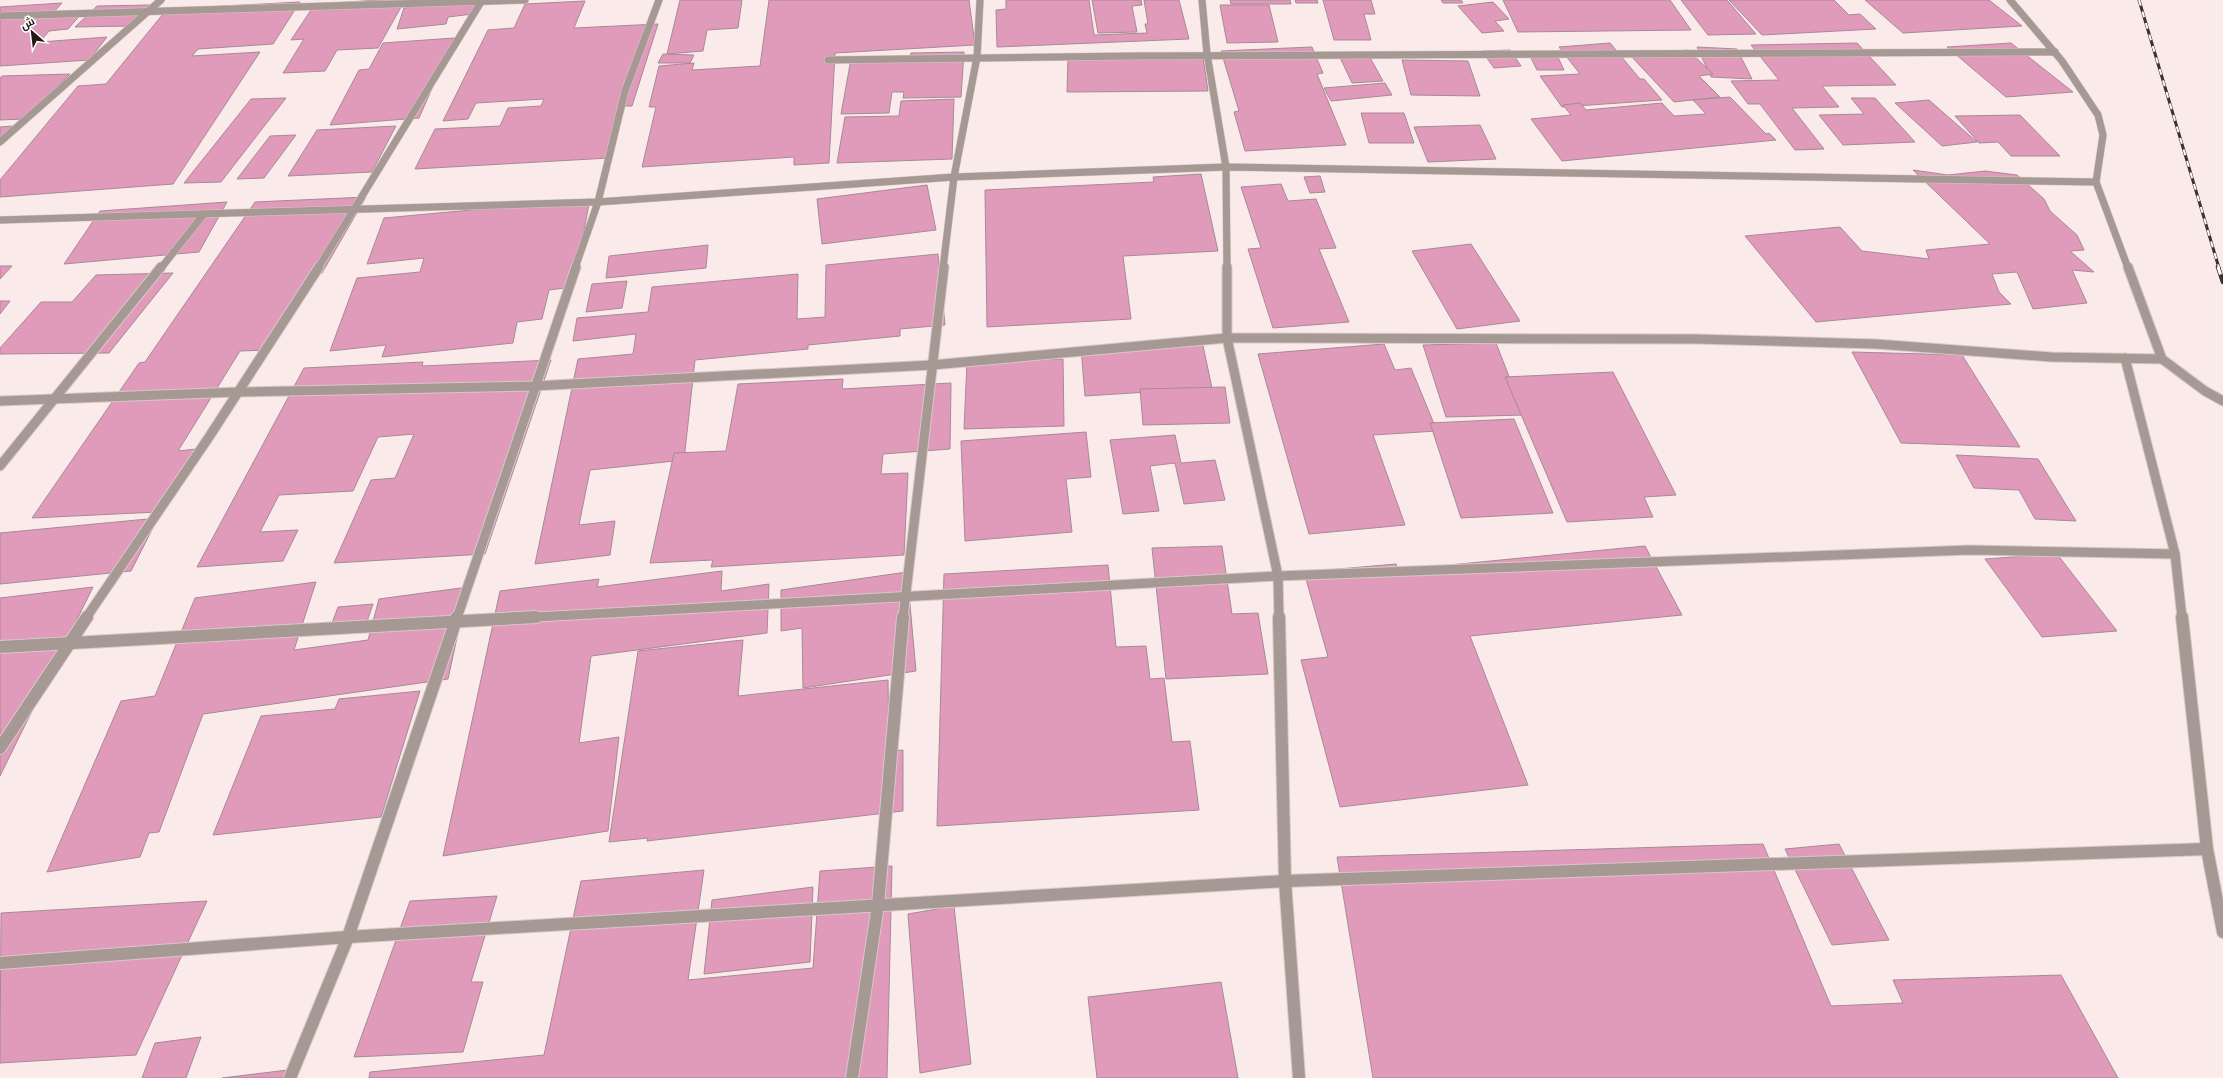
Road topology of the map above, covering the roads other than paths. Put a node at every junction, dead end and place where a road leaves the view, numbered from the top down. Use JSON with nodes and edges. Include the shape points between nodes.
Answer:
{"nodes":[{"id":1,"x":161,"y":0,"type":"edge"},
{"id":2,"x":525,"y":0,"type":"edge"},
{"id":3,"x":659,"y":0,"type":"edge"},
{"id":4,"x":980,"y":0,"type":"edge"},
{"id":5,"x":1202,"y":0,"type":"edge"},
{"id":6,"x":2010,"y":0,"type":"edge"},
{"id":7,"x":481,"y":2,"type":"junction"},
{"id":8,"x":150,"y":11,"type":"junction"},
{"id":9,"x":0,"y":16,"type":"edge"},
{"id":10,"x":2055,"y":52,"type":"junction"},
{"id":11,"x":1207,"y":54,"type":"junction"},
{"id":12,"x":977,"y":57,"type":"junction"},
{"id":13,"x":828,"y":60,"type":"dead end"},
{"id":14,"x":0,"y":142,"type":"edge"},
{"id":15,"x":1226,"y":167,"type":"junction"},
{"id":16,"x":954,"y":177,"type":"junction"},
{"id":17,"x":2096,"y":182,"type":"junction"},
{"id":18,"x":598,"y":202,"type":"junction"},
{"id":19,"x":354,"y":209,"type":"junction"},
{"id":20,"x":204,"y":214,"type":"junction"},
{"id":21,"x":0,"y":220,"type":"edge"},
{"id":22,"x":1227,"y":338,"type":"junction"},
{"id":23,"x":2125,"y":358,"type":"junction"},
{"id":24,"x":2162,"y":359,"type":"junction"},
{"id":25,"x":932,"y":365,"type":"junction"},
{"id":26,"x":534,"y":386,"type":"junction"},
{"id":27,"x":238,"y":392,"type":"junction"},
{"id":28,"x":55,"y":400,"type":"junction"},
{"id":29,"x":0,"y":401,"type":"edge"},
{"id":30,"x":2223,"y":401,"type":"edge"},
{"id":31,"x":0,"y":466,"type":"edge"},
{"id":32,"x":2175,"y":554,"type":"junction"},
{"id":33,"x":1278,"y":576,"type":"junction"},
{"id":34,"x":905,"y":596,"type":"junction"},
{"id":35,"x":456,"y":620,"type":"junction"},
{"id":36,"x":68,"y":644,"type":"junction"},
{"id":37,"x":0,"y":647,"type":"edge"},
{"id":38,"x":0,"y":748,"type":"edge"},
{"id":39,"x":2208,"y":849,"type":"junction"},
{"id":40,"x":1285,"y":881,"type":"junction"},
{"id":41,"x":878,"y":905,"type":"junction"},
{"id":42,"x":2223,"y":932,"type":"edge"},
{"id":43,"x":348,"y":937,"type":"junction"},
{"id":44,"x":0,"y":963,"type":"edge"},
{"id":45,"x":290,"y":1078,"type":"edge"},
{"id":46,"x":852,"y":1078,"type":"edge"},
{"id":47,"x":1300,"y":1078,"type":"edge"}],
"edges":[{"from":1,"to":8,"type":"street"},
{"from":2,"to":7,"type":"street"},
{"from":3,"to":18,"type":"street","via":[[625,91]]},
{"from":4,"to":12,"type":"street"},
{"from":5,"to":11,"type":"street"},
{"from":6,"to":10,"type":"street"},
{"from":7,"to":8,"type":"street"},
{"from":7,"to":19,"type":"street"},
{"from":8,"to":9,"type":"street"},
{"from":8,"to":14,"type":"street"},
{"from":10,"to":11,"type":"street"},
{"from":10,"to":17,"type":"street","via":[[2088,99],[2102,127],[2102,147],[2096,167]]},
{"from":11,"to":12,"type":"street"},
{"from":11,"to":15,"type":"street"},
{"from":12,"to":13,"type":"street"},
{"from":12,"to":16,"type":"street"},
{"from":15,"to":16,"type":"street"},
{"from":15,"to":17,"type":"street"},
{"from":15,"to":22,"type":"street"},
{"from":16,"to":18,"type":"street"},
{"from":16,"to":25,"type":"street"},
{"from":17,"to":24,"type":"street"},
{"from":18,"to":19,"type":"street"},
{"from":18,"to":26,"type":"street"},
{"from":19,"to":20,"type":"street"},
{"from":19,"to":27,"type":"street"},
{"from":20,"to":21,"type":"street"},
{"from":20,"to":28,"type":"street"},
{"from":22,"to":23,"type":"street","via":[[1695,339],[1876,344],[2051,357]]},
{"from":22,"to":25,"type":"street"},
{"from":22,"to":33,"type":"street"},
{"from":23,"to":24,"type":"street"},
{"from":23,"to":32,"type":"street"},
{"from":24,"to":30,"type":"street"},
{"from":25,"to":26,"type":"street"},
{"from":25,"to":34,"type":"street"},
{"from":26,"to":27,"type":"street"},
{"from":26,"to":35,"type":"street"},
{"from":27,"to":28,"type":"street"},
{"from":27,"to":36,"type":"street"},
{"from":28,"to":29,"type":"street"},
{"from":28,"to":31,"type":"street"},
{"from":32,"to":33,"type":"street","via":[[1969,550]]},
{"from":32,"to":39,"type":"street"},
{"from":33,"to":34,"type":"street"},
{"from":33,"to":40,"type":"street"},
{"from":34,"to":35,"type":"street"},
{"from":34,"to":41,"type":"street"},
{"from":35,"to":36,"type":"street"},
{"from":35,"to":43,"type":"street"},
{"from":36,"to":37,"type":"street"},
{"from":36,"to":38,"type":"street"},
{"from":39,"to":40,"type":"street"},
{"from":39,"to":42,"type":"street"},
{"from":40,"to":41,"type":"street"},
{"from":40,"to":47,"type":"street"},
{"from":41,"to":43,"type":"street"},
{"from":41,"to":46,"type":"street"},
{"from":43,"to":44,"type":"street"},
{"from":43,"to":45,"type":"street"}]}
